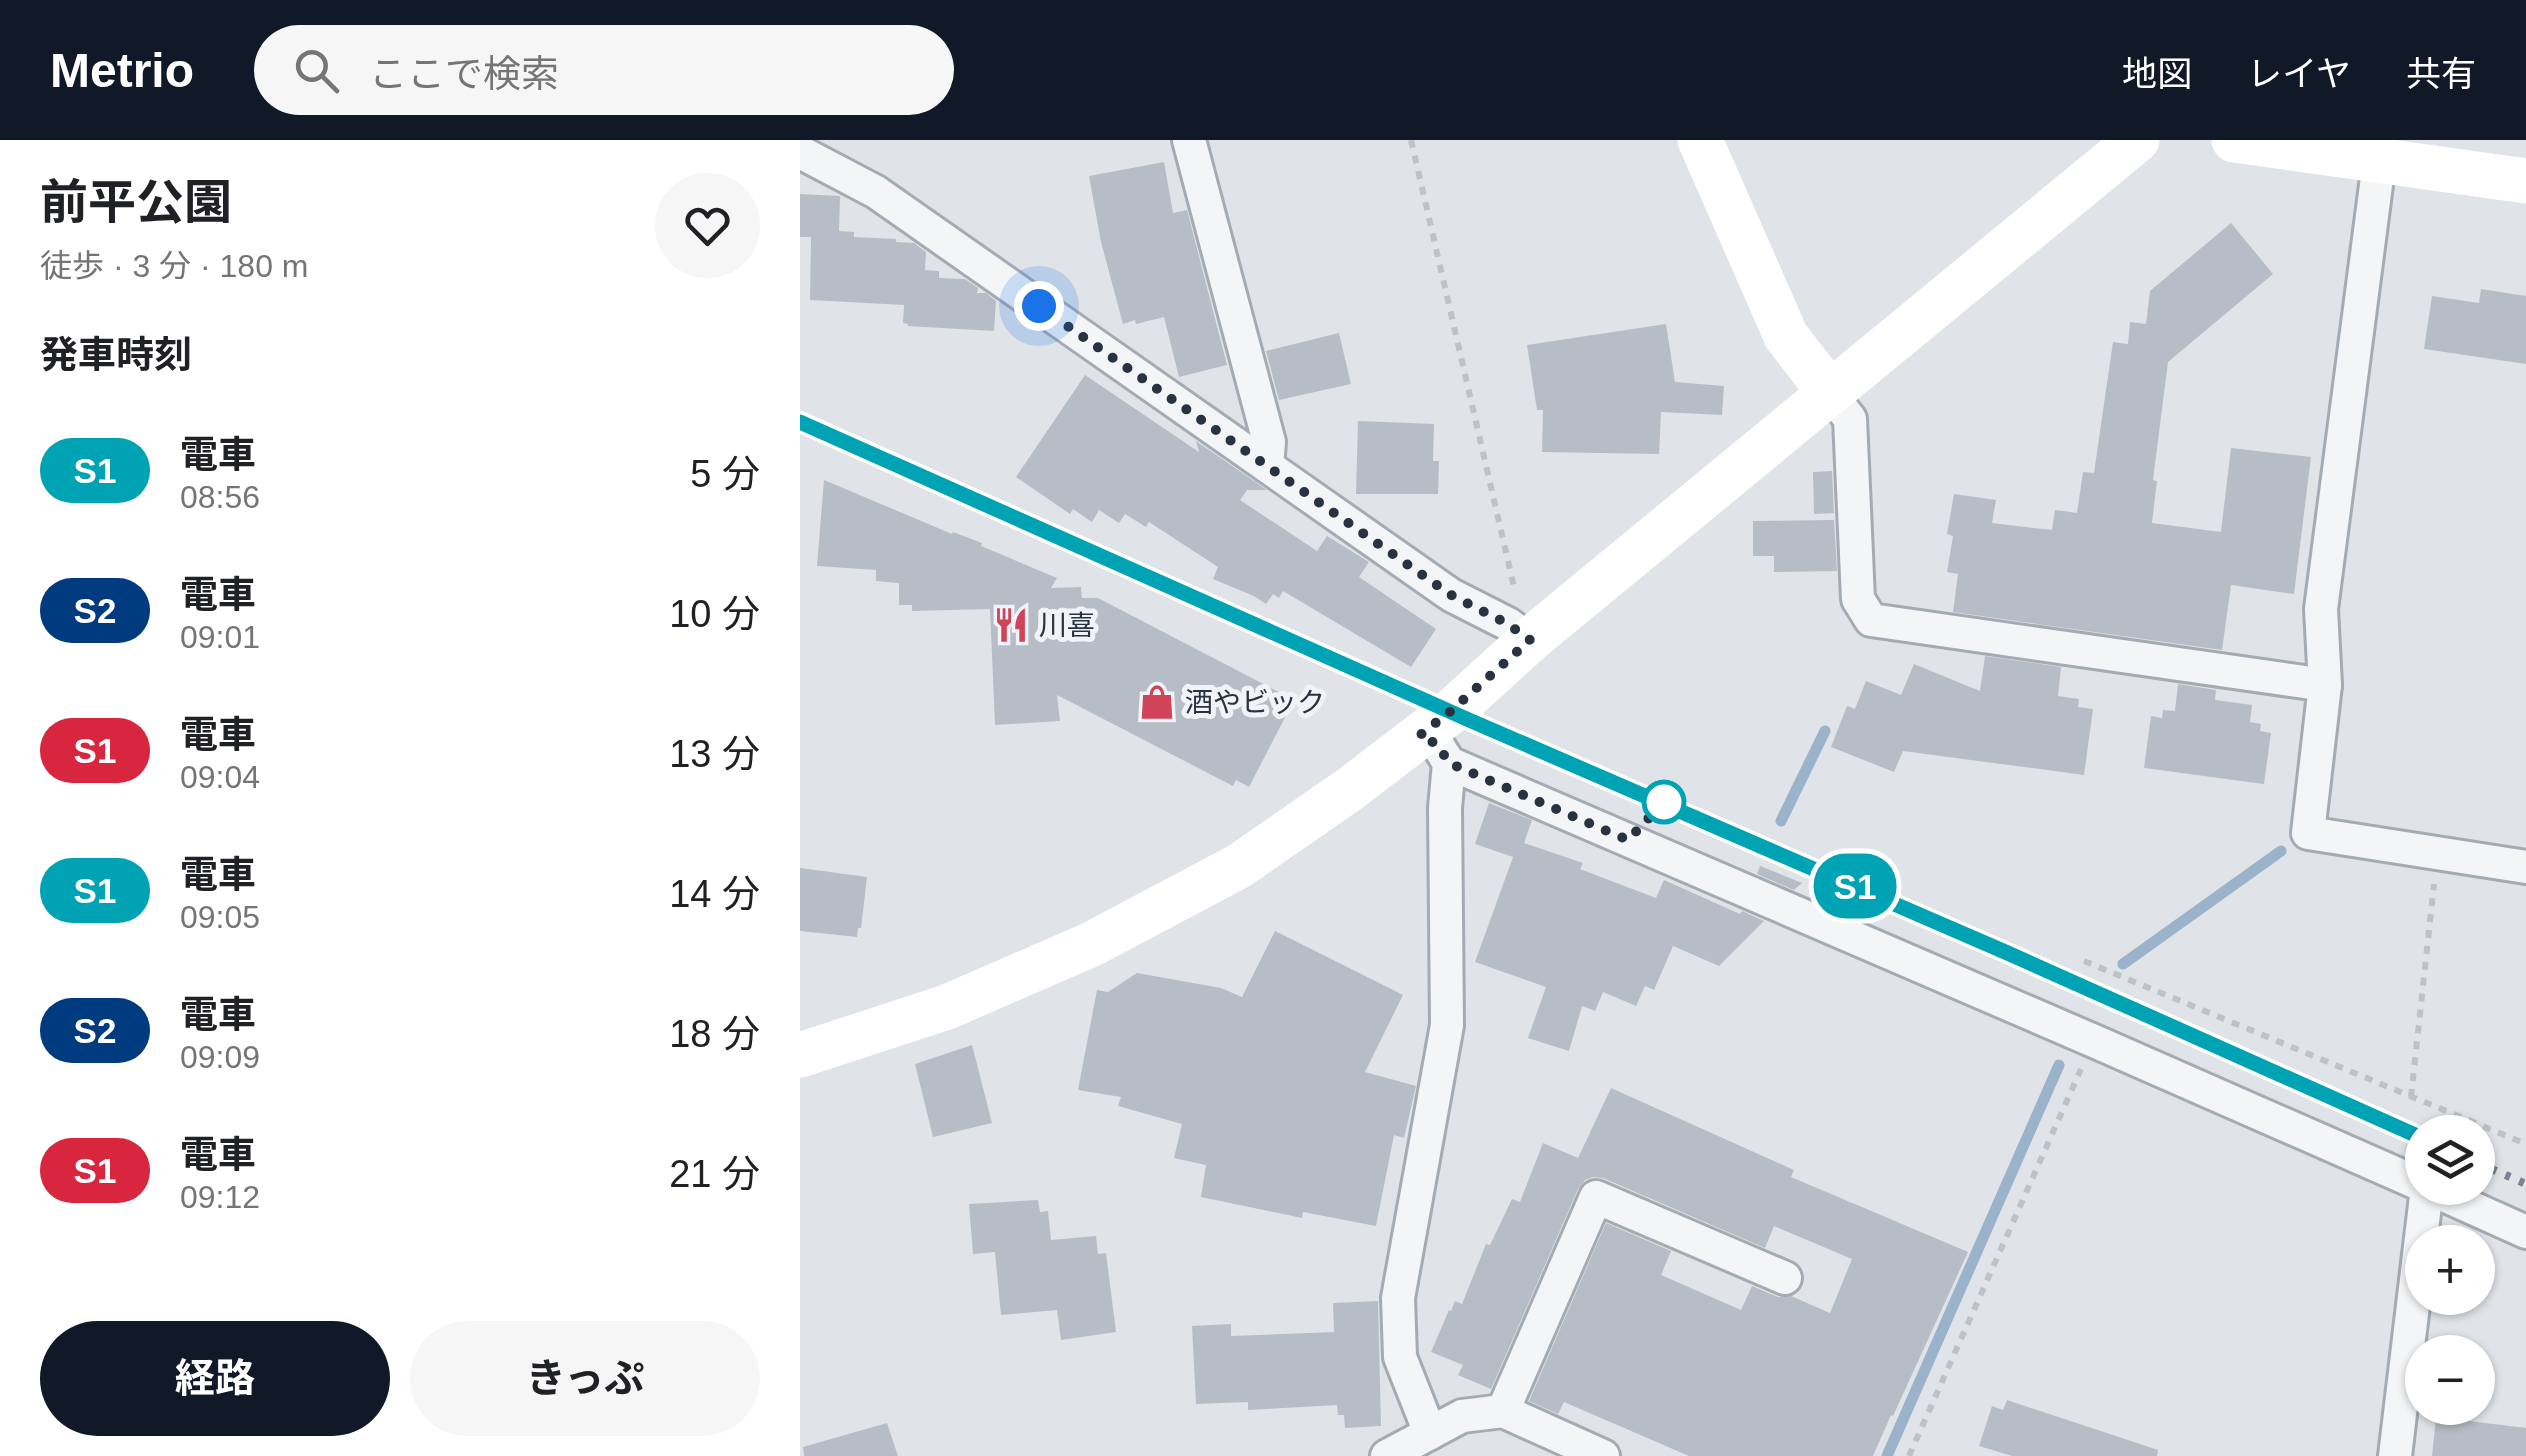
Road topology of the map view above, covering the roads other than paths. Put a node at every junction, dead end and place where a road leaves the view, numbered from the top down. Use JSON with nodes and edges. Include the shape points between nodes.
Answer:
{"nodes":[{"id":1,"x":1188,"y":140,"type":"edge"},
{"id":2,"x":1700,"y":140,"type":"edge"},
{"id":3,"x":2137,"y":140,"type":"edge"},
{"id":4,"x":2234,"y":140,"type":"edge"},
{"id":5,"x":800,"y":152,"type":"edge"},
{"id":6,"x":2379,"y":162,"type":"junction"},
{"id":7,"x":2526,"y":181,"type":"edge"},
{"id":8,"x":1830,"y":393,"type":"junction"},
{"id":9,"x":1266,"y":466,"type":"junction"},
{"id":10,"x":1523,"y":619,"type":"junction"},
{"id":11,"x":2325,"y":686,"type":"junction"},
{"id":12,"x":1434,"y":749,"type":"junction"},
{"id":13,"x":2526,"y":866,"type":"edge"},
{"id":14,"x":800,"y":1055,"type":"edge"},
{"id":15,"x":2405,"y":1178,"type":"edge"},
{"id":16,"x":2424,"y":1205,"type":"edge"},
{"id":17,"x":2466,"y":1205,"type":"edge"},
{"id":18,"x":2526,"y":1232,"type":"edge"},
{"id":19,"x":1784,"y":1278,"type":"dead end"},
{"id":20,"x":1503,"y":1412,"type":"junction"},
{"id":21,"x":1430,"y":1433,"type":"junction"},
{"id":22,"x":1387,"y":1456,"type":"edge"},
{"id":23,"x":1603,"y":1456,"type":"edge"},
{"id":24,"x":2395,"y":1456,"type":"edge"}],
"edges":[{"from":1,"to":9,"type":"street","via":[[1269,442]]},
{"from":2,"to":8,"type":"street","via":[[1786,336]]},
{"from":3,"to":8,"type":"street"},
{"from":4,"to":6,"type":"street"},
{"from":5,"to":9,"type":"street","via":[[876,192]]},
{"from":6,"to":7,"type":"street"},
{"from":6,"to":11,"type":"street","via":[[2321,609]]},
{"from":8,"to":10,"type":"street"},
{"from":8,"to":11,"type":"street","via":[[1850,418],[1858,600],[1871,620]]},
{"from":9,"to":10,"type":"street","via":[[1451,595],[1508,624]]},
{"from":10,"to":12,"type":"street","via":[[1452,710]]},
{"from":11,"to":13,"type":"street","via":[[2308,833]]},
{"from":12,"to":14,"type":"street","via":[[1350,789],[1239,866],[1108,935],[947,1007]]},
{"from":12,"to":15,"type":"street"},
{"from":12,"to":21,"type":"street","via":[[1445,808],[1447,1025],[1398,1298],[1400,1357]]},
{"from":16,"to":24,"type":"street"},
{"from":17,"to":18,"type":"street"},
{"from":19,"to":20,"type":"street","via":[[1596,1197]]},
{"from":20,"to":21,"type":"street","via":[[1462,1416]]},
{"from":20,"to":23,"type":"street"},
{"from":21,"to":22,"type":"street"}]}
